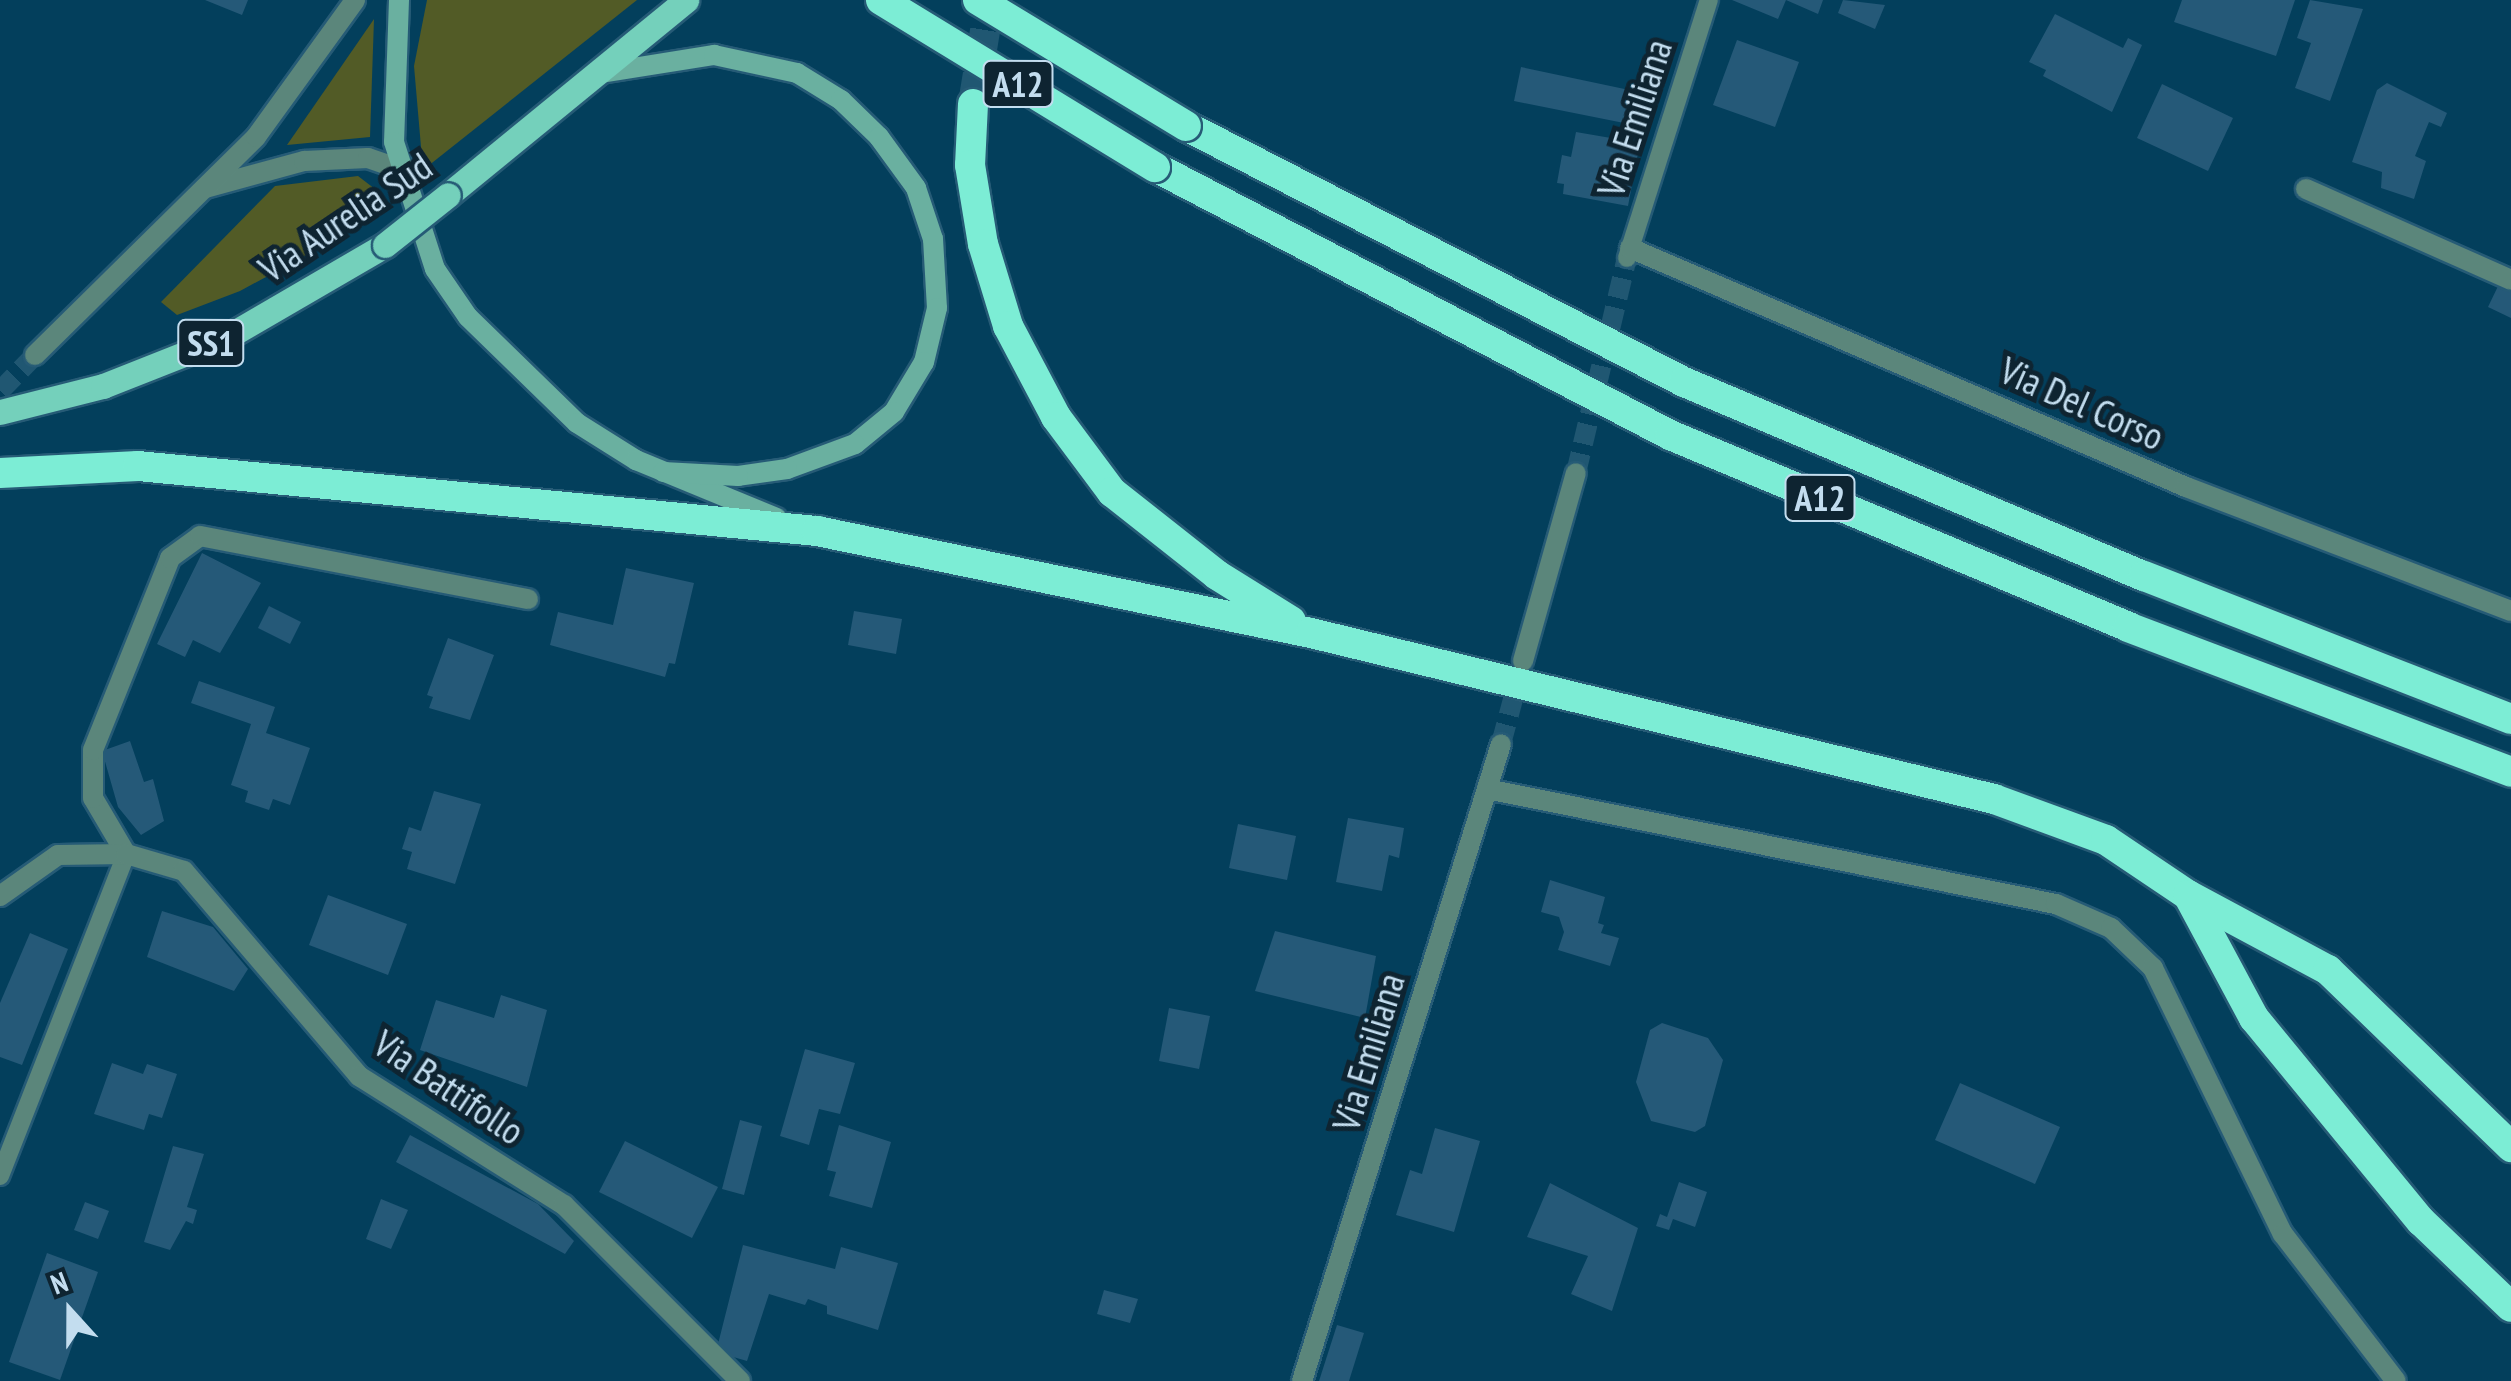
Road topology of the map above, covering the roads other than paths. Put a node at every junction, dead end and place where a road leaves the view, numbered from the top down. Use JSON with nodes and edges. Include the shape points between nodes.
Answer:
{"nodes":[{"id":1,"x":355,"y":0,"type":"edge"},
{"id":2,"x":399,"y":0,"type":"edge"},
{"id":3,"x":686,"y":0,"type":"edge"},
{"id":4,"x":881,"y":0,"type":"edge"},
{"id":5,"x":978,"y":0,"type":"edge"},
{"id":6,"x":1709,"y":0,"type":"edge"},
{"id":7,"x":592,"y":74,"type":"junction"},
{"id":8,"x":972,"y":104,"type":"tunnel mouth"},
{"id":9,"x":402,"y":170,"type":"junction"},
{"id":10,"x":204,"y":188,"type":"junction"},
{"id":11,"x":2306,"y":189,"type":"dead end"},
{"id":12,"x":1628,"y":253,"type":"joint"},
{"id":13,"x":2511,"y":280,"type":"edge"},
{"id":14,"x":35,"y":354,"type":"tunnel mouth"},
{"id":15,"x":0,"y":412,"type":"edge"},
{"id":16,"x":663,"y":472,"type":"junction"},
{"id":17,"x":0,"y":473,"type":"edge"},
{"id":18,"x":1576,"y":473,"type":"tunnel mouth"},
{"id":19,"x":817,"y":531,"type":"junction"},
{"id":20,"x":528,"y":599,"type":"dead end"},
{"id":21,"x":2511,"y":611,"type":"edge"},
{"id":22,"x":1311,"y":633,"type":"junction"},
{"id":23,"x":1524,"y":662,"type":"tunnel mouth"},
{"id":24,"x":2511,"y":720,"type":"edge"},
{"id":25,"x":1501,"y":744,"type":"tunnel mouth"},
{"id":26,"x":2511,"y":772,"type":"edge"},
{"id":27,"x":1487,"y":789,"type":"junction"},
{"id":28,"x":126,"y":854,"type":"junction"},
{"id":29,"x":2188,"y":895,"type":"junction"},
{"id":30,"x":0,"y":896,"type":"edge"},
{"id":31,"x":2511,"y":1147,"type":"edge"},
{"id":32,"x":0,"y":1176,"type":"edge"},
{"id":33,"x":2511,"y":1307,"type":"edge"},
{"id":34,"x":740,"y":1381,"type":"edge"},
{"id":35,"x":1302,"y":1381,"type":"edge"},
{"id":36,"x":2396,"y":1381,"type":"edge"}],
"edges":[{"from":1,"to":10,"type":"street","via":[[256,137]]},
{"from":2,"to":9,"type":"main road","via":[[394,142]]},
{"from":3,"to":7,"type":"main road","name":"Via Aurelia Sud","number":"SS1"},
{"from":4,"to":26,"type":"highway","name":"A12","number":"A12","bridge":true,"via":[[1155,167],[1670,435],[2128,627]]},
{"from":5,"to":24,"type":"highway","name":"A12","number":"A12","bridge":true,"via":[[1186,126],[1684,382],[2144,576]]},
{"from":6,"to":12,"type":"lane","name":"Via Emiliana"},
{"from":7,"to":15,"type":"main road","name":"Via Aurelia Sud","number":"SS1","bridge":true,"via":[[384,244],[226,337],[104,386]]},
{"from":7,"to":16,"type":"main road","via":[[714,55],[797,73],[841,100],[879,137],[916,188],[933,239],[937,308],[924,362],[894,412],[856,444],[787,469],[738,476]]},
{"from":8,"to":22,"type":"highway","via":[[970,165],[983,244],[1008,326],[1056,417],[1112,492],[1217,575]]},
{"from":9,"to":10,"type":"street","via":[[368,158],[304,161]]},
{"from":9,"to":16,"type":"main road","via":[[435,268],[468,317],[577,422]]},
{"from":10,"to":14,"type":"street"},
{"from":11,"to":13,"type":"street"},
{"from":12,"to":21,"type":"street","name":"Via Del Corso","via":[[2186,487]]},
{"from":16,"to":19,"type":"main road","via":[[716,498]]},
{"from":17,"to":19,"type":"highway","via":[[138,466]]},
{"from":18,"to":23,"type":"street"},
{"from":19,"to":22,"type":"highway"},
{"from":20,"to":28,"type":"street","via":[[200,536],[170,558],[93,750],[92,798]]},
{"from":22,"to":29,"type":"highway","via":[[1994,799],[2106,840]]},
{"from":25,"to":27,"type":"street","name":"Via Emiliana"},
{"from":27,"to":35,"type":"street","name":"Via Emiliana"},
{"from":27,"to":36,"type":"street","via":[[2056,904],[2111,928],[2153,968],[2283,1234]]},
{"from":28,"to":30,"type":"street","name":"Via Battifollo","via":[[58,855]]},
{"from":28,"to":32,"type":"lane"},
{"from":28,"to":34,"type":"street","name":"Via Battifollo","via":[[184,872],[359,1076],[564,1205]]},
{"from":29,"to":31,"type":"highway","via":[[2328,970]]},
{"from":29,"to":33,"type":"highway","via":[[2254,1018],[2421,1221]]}]}
